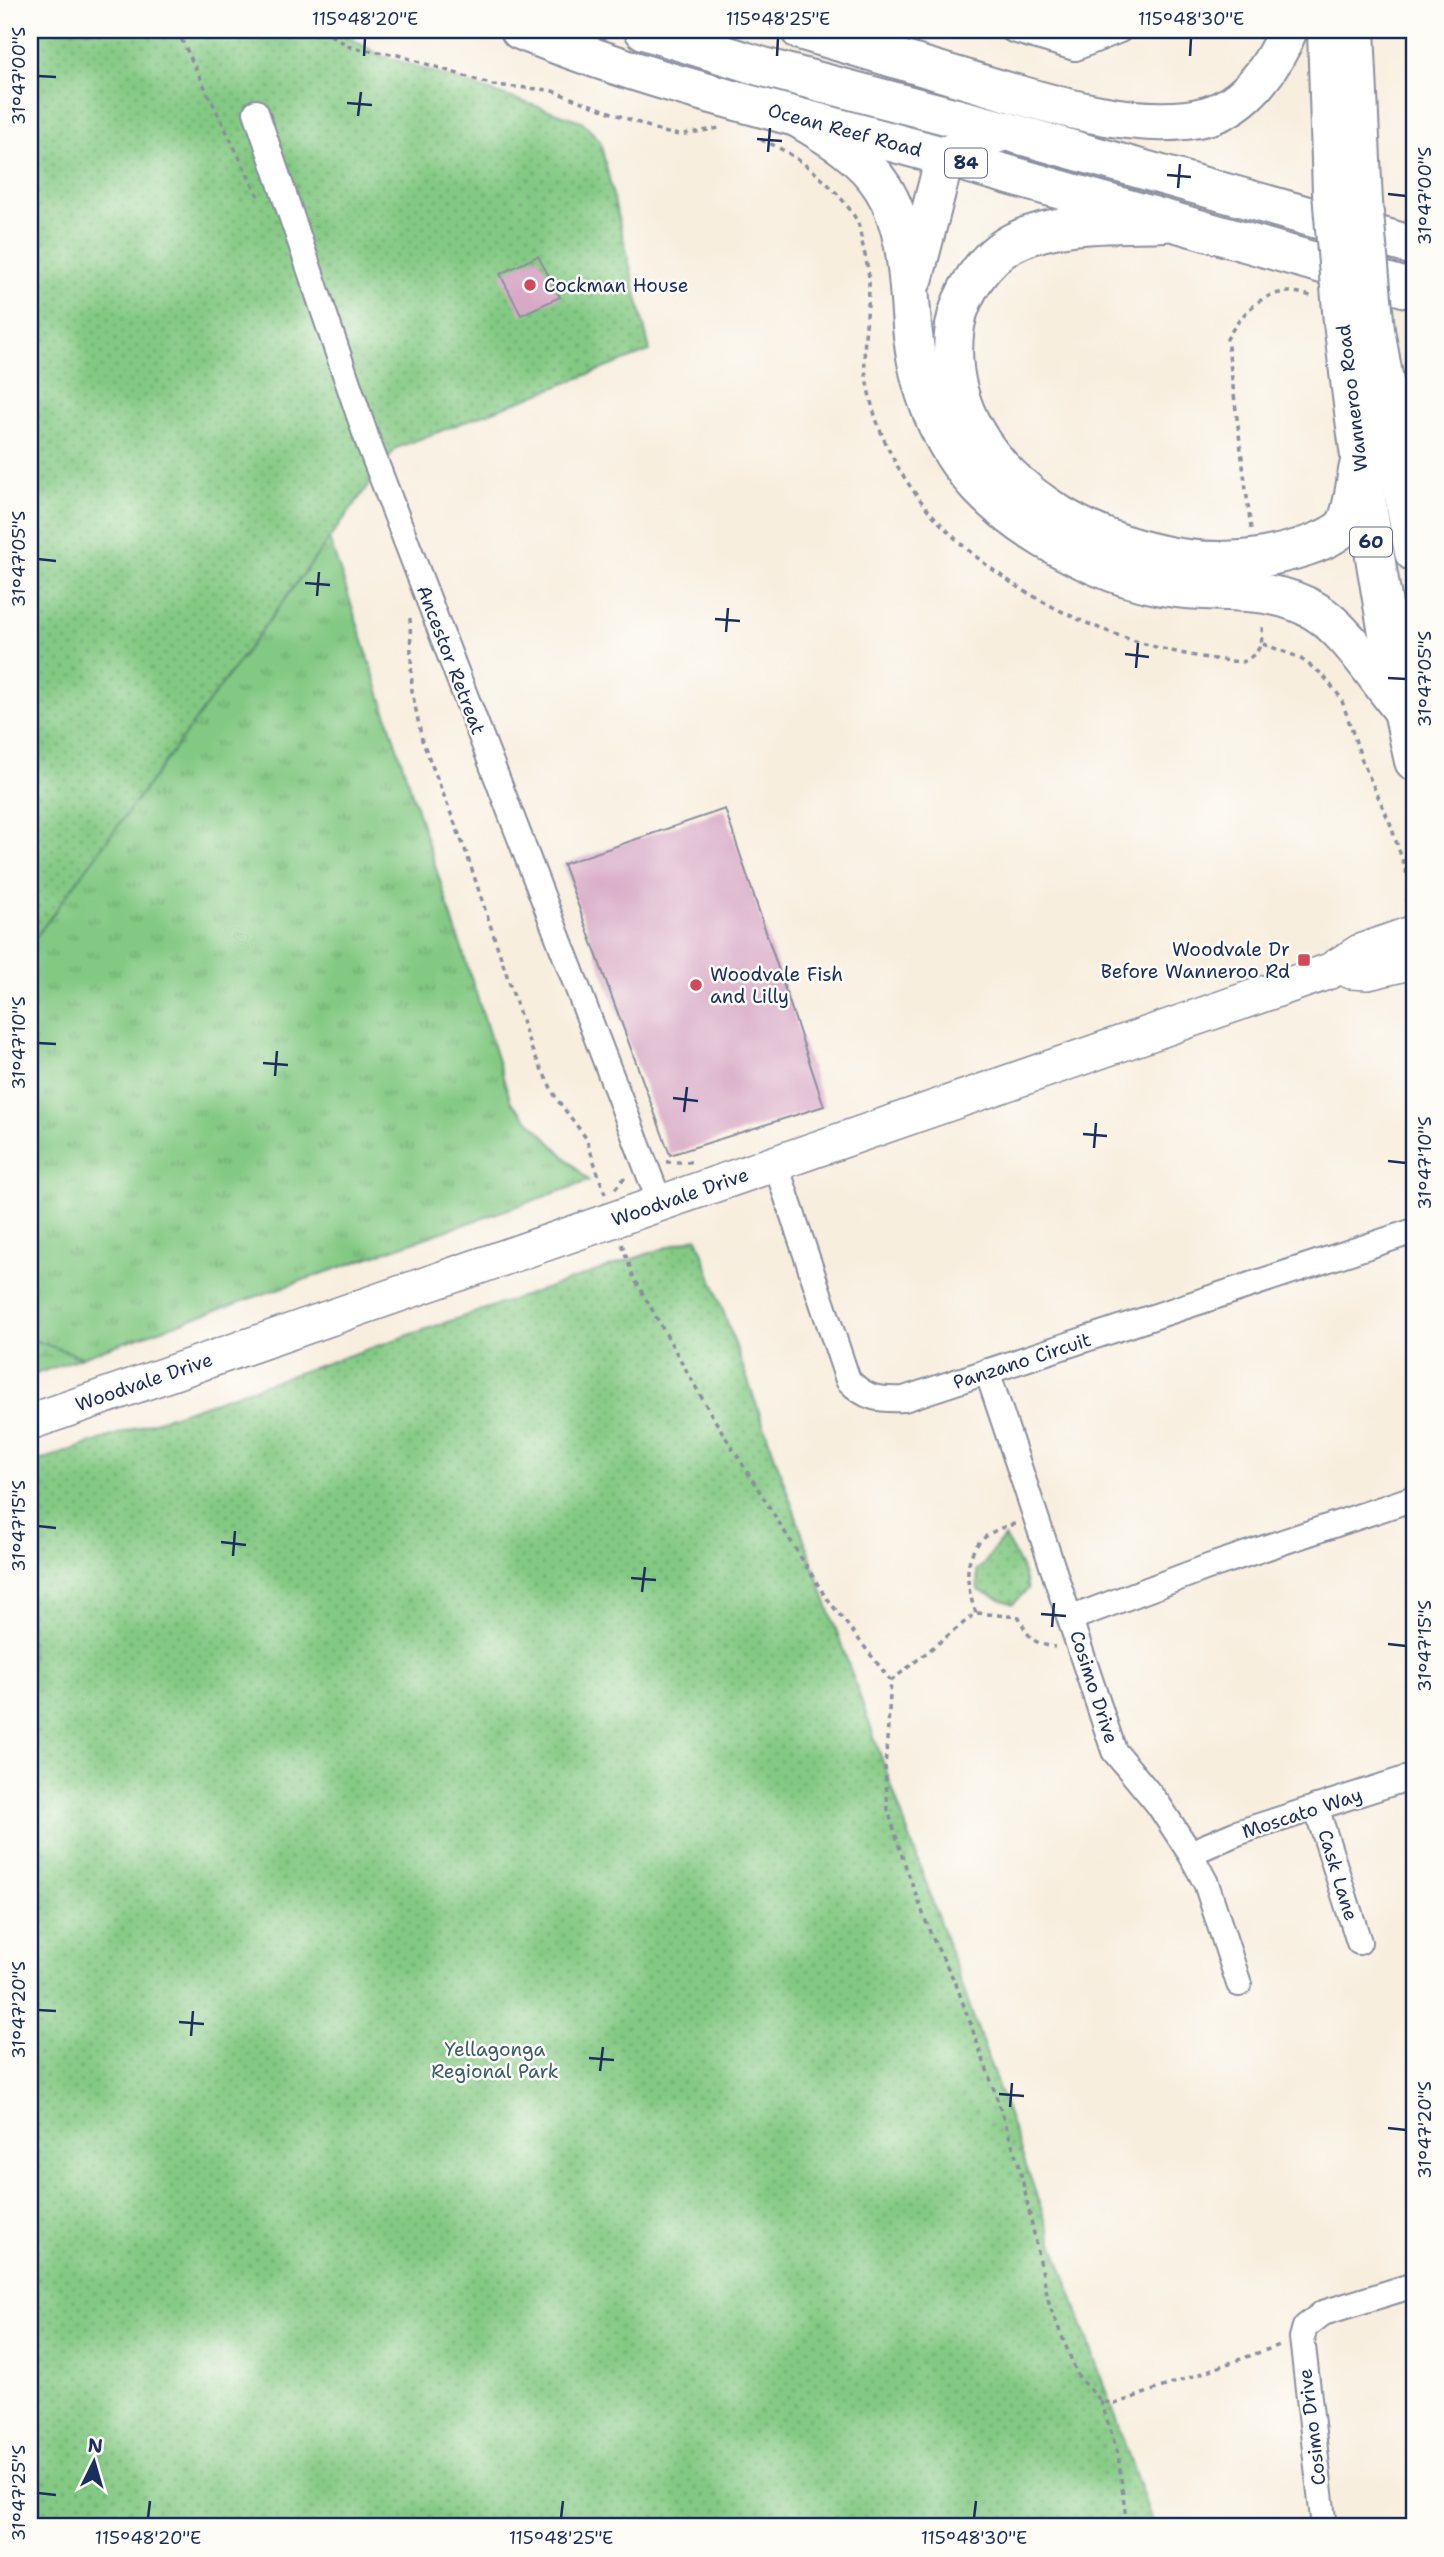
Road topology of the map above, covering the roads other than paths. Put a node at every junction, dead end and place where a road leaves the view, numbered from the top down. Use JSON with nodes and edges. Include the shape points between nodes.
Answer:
{"nodes":[{"id":1,"x":520,"y":30,"type":"edge"},
{"id":2,"x":644,"y":30,"type":"edge"},
{"id":3,"x":800,"y":30,"type":"edge"},
{"id":4,"x":1013,"y":30,"type":"edge"},
{"id":5,"x":1120,"y":30,"type":"edge"},
{"id":6,"x":1288,"y":30,"type":"edge"},
{"id":7,"x":1326,"y":30,"type":"edge"},
{"id":8,"x":1355,"y":30,"type":"edge"},
{"id":9,"x":1072,"y":39,"type":"edge"},
{"id":10,"x":256,"y":111,"type":"dead end"},
{"id":11,"x":798,"y":118,"type":"junction"},
{"id":12,"x":1006,"y":131,"type":"junction"},
{"id":13,"x":945,"y":156,"type":"junction"},
{"id":14,"x":1347,"y":198,"type":"junction"},
{"id":15,"x":1165,"y":222,"type":"junction"},
{"id":16,"x":1414,"y":246,"type":"edge"},
{"id":17,"x":911,"y":289,"type":"junction"},
{"id":18,"x":1414,"y":290,"type":"edge"},
{"id":19,"x":1371,"y":325,"type":"junction"},
{"id":20,"x":1359,"y":466,"type":"junction"},
{"id":21,"x":1414,"y":552,"type":"edge"},
{"id":22,"x":1402,"y":709,"type":"junction"},
{"id":23,"x":1414,"y":761,"type":"edge"},
{"id":24,"x":1410,"y":920,"type":"edge"},
{"id":25,"x":1414,"y":961,"type":"edge"},
{"id":26,"x":1330,"y":971,"type":"junction"},
{"id":27,"x":776,"y":1165,"type":"junction"},
{"id":28,"x":660,"y":1203,"type":"junction"},
{"id":29,"x":1414,"y":1231,"type":"edge"},
{"id":30,"x":988,"y":1371,"type":"junction"},
{"id":31,"x":30,"y":1422,"type":"edge"},
{"id":32,"x":1414,"y":1498,"type":"edge"},
{"id":33,"x":1072,"y":1618,"type":"junction"},
{"id":34,"x":1414,"y":1776,"type":"edge"},
{"id":35,"x":1317,"y":1807,"type":"junction"},
{"id":36,"x":1190,"y":1853,"type":"junction"},
{"id":37,"x":1359,"y":1942,"type":"dead end"},
{"id":38,"x":1239,"y":1984,"type":"dead end"},
{"id":39,"x":1414,"y":2285,"type":"edge"},
{"id":40,"x":1324,"y":2527,"type":"edge"}],
"edges":[{"from":1,"to":11,"type":"main road","name":"Ocean Reef Road","number":"84"},
{"from":2,"to":12,"type":"main road","name":"Ocean Reef Road","number":"84","via":[[763,67]]},
{"from":3,"to":6,"type":"main road","via":[[1071,108],[1127,119],[1179,121],[1210,115],[1258,83],[1272,66]]},
{"from":4,"to":9,"type":"street"},
{"from":5,"to":9,"type":"street"},
{"from":7,"to":14,"type":"main road","number":"60"},
{"from":8,"to":14,"type":"main road","number":"60"},
{"from":10,"to":28,"type":"street","name":"Ancestor Retreat","via":[[368,442]]},
{"from":11,"to":13,"type":"main road","name":"Ocean Reef Road","number":"84"},
{"from":11,"to":17,"type":"main road","via":[[845,146],[883,189],[895,215]]},
{"from":12,"to":13,"type":"main road","via":[[972,141]]},
{"from":12,"to":16,"type":"main road","name":"Ocean Reef Road","number":"84"},
{"from":13,"to":15,"type":"main road","name":"Ocean Reef Road","number":"84"},
{"from":13,"to":17,"type":"main road"},
{"from":14,"to":19,"type":"main road","number":"60","bridge":true},
{"from":15,"to":18,"type":"main road","name":"Ocean Reef Road","number":"84"},
{"from":15,"to":20,"type":"main road","via":[[1048,230],[1013,242],[971,283],[957,310],[952,347],[956,377],[969,418],[999,464],[1046,506],[1105,539],[1147,554],[1216,562],[1273,556],[1336,532],[1346,522]]},
{"from":17,"to":22,"type":"main road","via":[[916,358],[937,427],[980,488],[1009,514],[1045,540],[1133,578],[1174,588],[1286,596],[1317,612],[1345,635]]},
{"from":19,"to":20,"type":"main road","name":"Wanneroo Road","number":"60"},
{"from":19,"to":21,"type":"main road","number":"60"},
{"from":20,"to":22,"type":"main road","name":"Wanneroo Road","number":"60"},
{"from":22,"to":23,"type":"main road","name":"Wanneroo Road","number":"60"},
{"from":24,"to":26,"type":"street","name":"Woodvale Drive"},
{"from":25,"to":26,"type":"street","name":"Woodvale Drive","via":[[1368,972]]},
{"from":26,"to":27,"type":"street","name":"Woodvale Drive"},
{"from":27,"to":28,"type":"street","name":"Woodvale Drive"},
{"from":27,"to":30,"type":"street","name":"Panzano Circuit","via":[[841,1362],[848,1380],[860,1392],[876,1400],[904,1399]]},
{"from":28,"to":31,"type":"street","name":"Woodvale Drive"},
{"from":29,"to":30,"type":"street","name":"Panzano Circuit"},
{"from":30,"to":33,"type":"street","name":"Cosimo Drive"},
{"from":32,"to":33,"type":"street"},
{"from":33,"to":36,"type":"street","name":"Cosimo Drive","via":[[1114,1751],[1158,1804]]},
{"from":34,"to":35,"type":"street","name":"Moscato Way"},
{"from":35,"to":36,"type":"street","name":"Moscato Way"},
{"from":35,"to":37,"type":"street","name":"Cask Lane"},
{"from":36,"to":38,"type":"street","name":"Cosimo Drive","via":[[1206,1883]]},
{"from":39,"to":40,"type":"street","name":"Cosimo Drive","via":[[1323,2313],[1303,2332]]}]}
